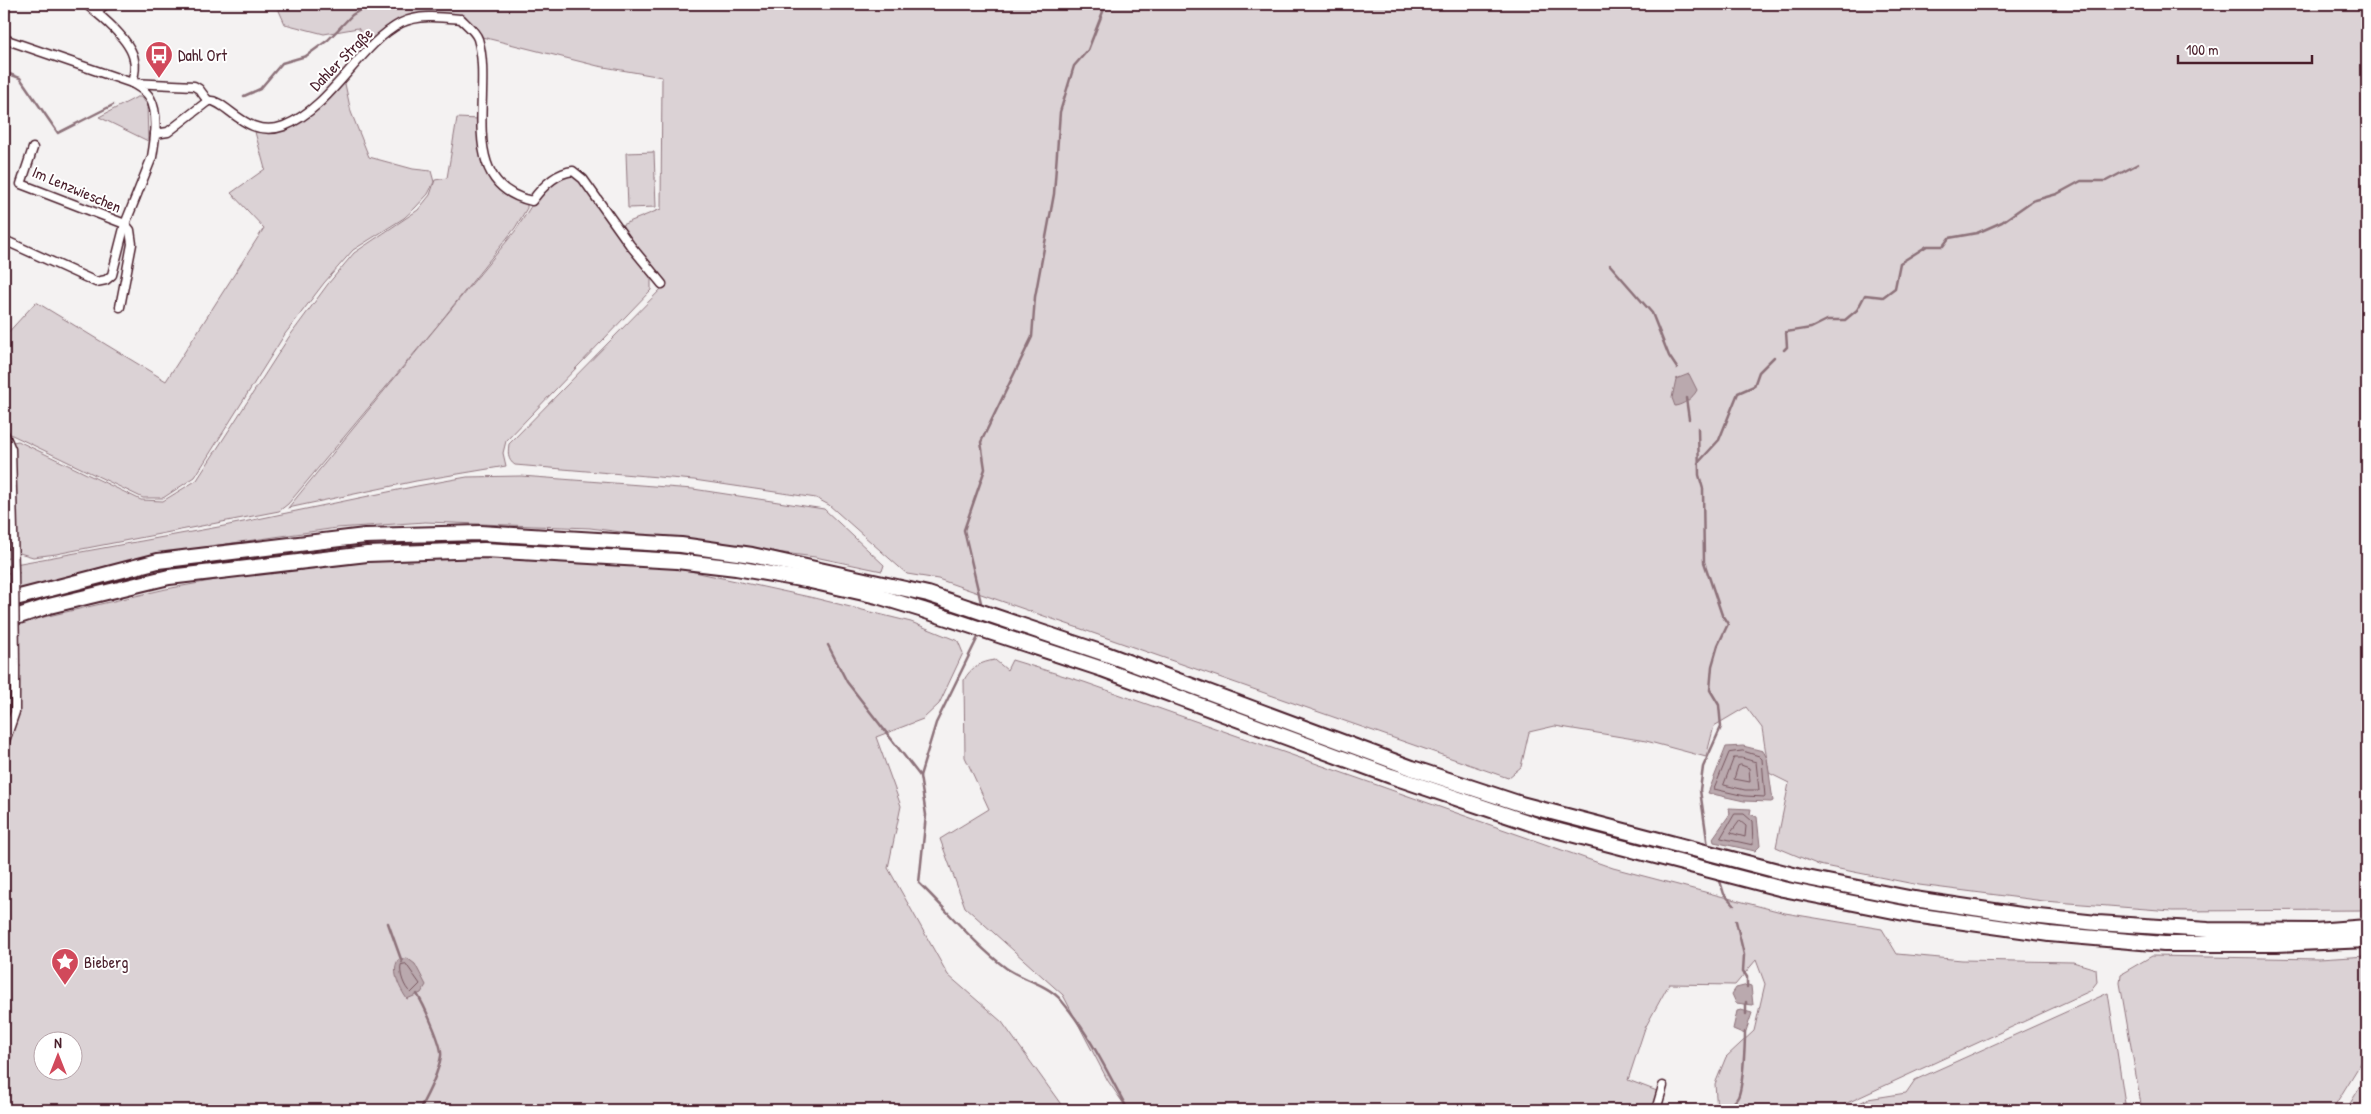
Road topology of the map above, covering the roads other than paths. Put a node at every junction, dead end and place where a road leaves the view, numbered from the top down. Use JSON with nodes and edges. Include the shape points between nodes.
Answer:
{"nodes":[{"id":1,"x":86,"y":4,"type":"edge"},
{"id":2,"x":106,"y":4,"type":"edge"},
{"id":3,"x":96,"y":12,"type":"junction"},
{"id":4,"x":4,"y":40,"type":"edge"},
{"id":5,"x":132,"y":83,"type":"junction"},
{"id":6,"x":208,"y":101,"type":"junction"},
{"id":7,"x":155,"y":134,"type":"junction"},
{"id":8,"x":33,"y":148,"type":"dead end"},
{"id":9,"x":125,"y":224,"type":"junction"},
{"id":10,"x":4,"y":240,"type":"edge"},
{"id":11,"x":662,"y":284,"type":"dead end"},
{"id":12,"x":120,"y":307,"type":"dead end"},
{"id":13,"x":4,"y":433,"type":"edge"},
{"id":14,"x":4,"y":601,"type":"edge"},
{"id":15,"x":4,"y":621,"type":"edge"},
{"id":16,"x":4,"y":744,"type":"edge"},
{"id":17,"x":2367,"y":927,"type":"edge"},
{"id":18,"x":2367,"y":940,"type":"edge"},
{"id":19,"x":1664,"y":1086,"type":"dead end"},
{"id":20,"x":1656,"y":1110,"type":"edge"}],
"edges":[{"from":1,"to":3,"type":"street"},
{"from":2,"to":3,"type":"street"},
{"from":3,"to":5,"type":"street","via":[[132,53],[135,69]]},
{"from":4,"to":5,"type":"street","name":"Dahler Straße"},
{"from":5,"to":6,"type":"street","name":"Dahler Straße","via":[[194,86]]},
{"from":5,"to":7,"type":"street","via":[[151,100]]},
{"from":6,"to":7,"type":"street","via":[[168,132]]},
{"from":6,"to":11,"type":"street","name":"Dahler Straße","via":[[218,102],[247,124],[265,128],[283,126],[303,115],[328,93],[387,32],[402,23],[429,17],[461,18],[478,37],[483,75],[480,140],[493,176],[506,192],[532,201],[562,172],[572,171],[583,179]]},
{"from":7,"to":9,"type":"street","via":[[152,156]]},
{"from":8,"to":9,"type":"street","name":"Im Lenzwieschen","via":[[21,184]]},
{"from":9,"to":10,"type":"street","via":[[112,275],[96,282]]},
{"from":9,"to":12,"type":"street","via":[[130,230],[132,244]]},
{"from":13,"to":16,"type":"street","bridge":true,"via":[[11,449],[15,666],[15,712]]},
{"from":14,"to":17,"type":"highway","via":[[158,561],[365,536],[480,533],[681,545],[752,555],[928,594],[1106,654],[1412,768],[1521,804],[1797,876],[1914,899],[2097,923],[2208,930],[2315,931]]},
{"from":15,"to":18,"type":"highway","via":[[49,606],[169,577],[367,554],[484,550],[676,561],[736,568],[815,582],[923,610],[1102,669],[1391,776],[1536,825],[1783,889],[1914,915],[2049,934],[2164,944]]},
{"from":19,"to":20,"type":"street"}]}
